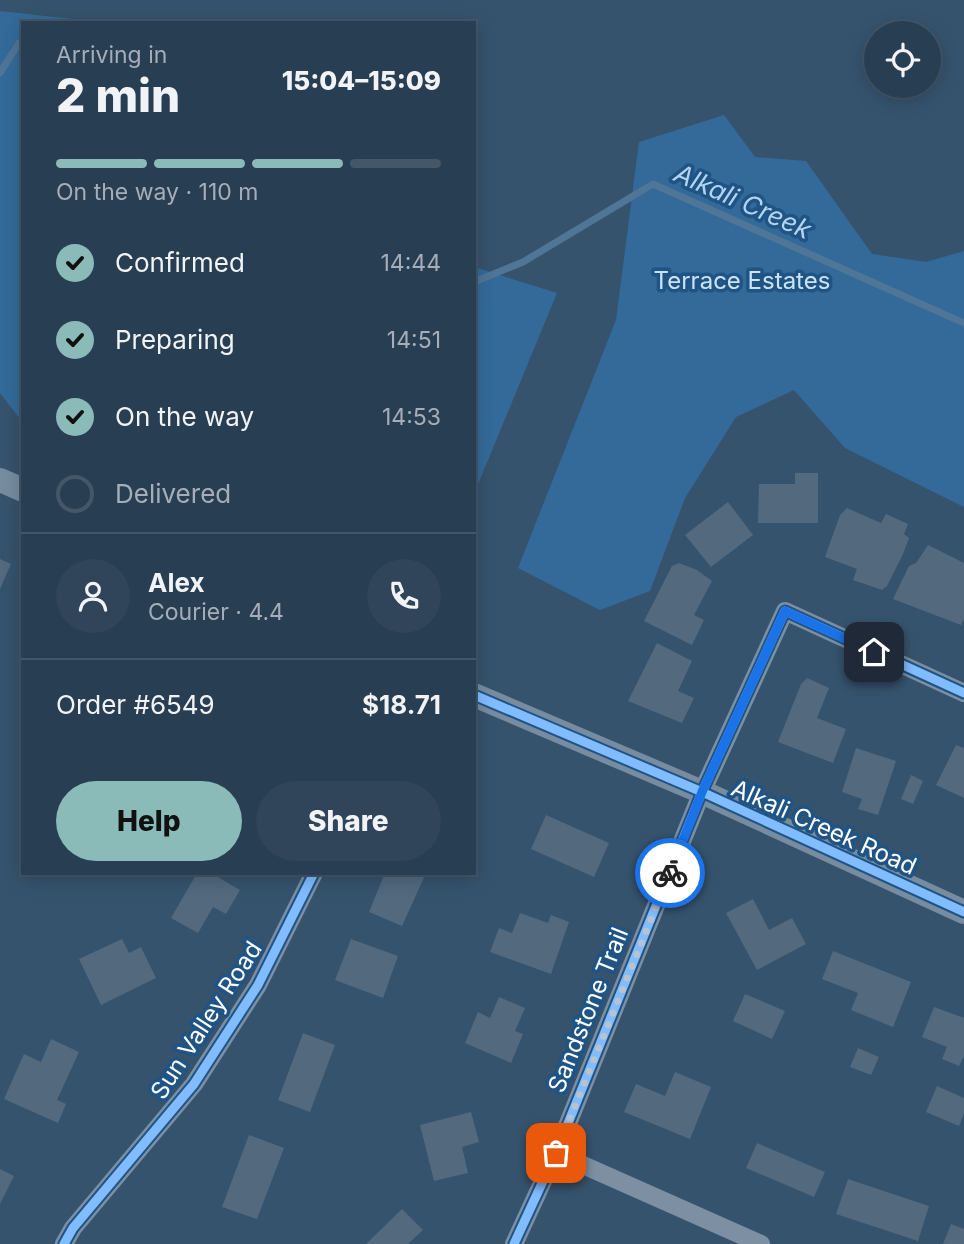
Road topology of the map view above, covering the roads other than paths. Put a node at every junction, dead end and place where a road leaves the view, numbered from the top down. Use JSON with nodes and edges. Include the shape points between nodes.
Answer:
{"nodes":[{"id":1,"x":0,"y":480,"type":"edge"},
{"id":2,"x":21,"y":489,"type":"edge"},
{"id":3,"x":964,"y":694,"type":"edge"},
{"id":4,"x":476,"y":696,"type":"edge"},
{"id":5,"x":702,"y":792,"type":"junction"},
{"id":6,"x":313,"y":875,"type":"edge"},
{"id":7,"x":964,"y":912,"type":"edge"},
{"id":8,"x":556,"y":1153,"type":"junction"},
{"id":9,"x":64,"y":1244,"type":"edge"},
{"id":10,"x":514,"y":1244,"type":"edge"},
{"id":11,"x":761,"y":1244,"type":"edge"}],
"edges":[{"from":1,"to":2,"type":"street"},
{"from":3,"to":5,"type":"street","name":"Sandstone Trail","via":[[785,611]]},
{"from":4,"to":5,"type":"street","name":"Alkali Creek Road"},
{"from":5,"to":7,"type":"street","name":"Alkali Creek Road"},
{"from":5,"to":8,"type":"street","name":"Sandstone Trail"},
{"from":6,"to":9,"type":"street","name":"Sun Valley Road","via":[[258,985],[194,1084]]},
{"from":8,"to":10,"type":"street","name":"Sandstone Trail"},
{"from":8,"to":11,"type":"street"}]}
